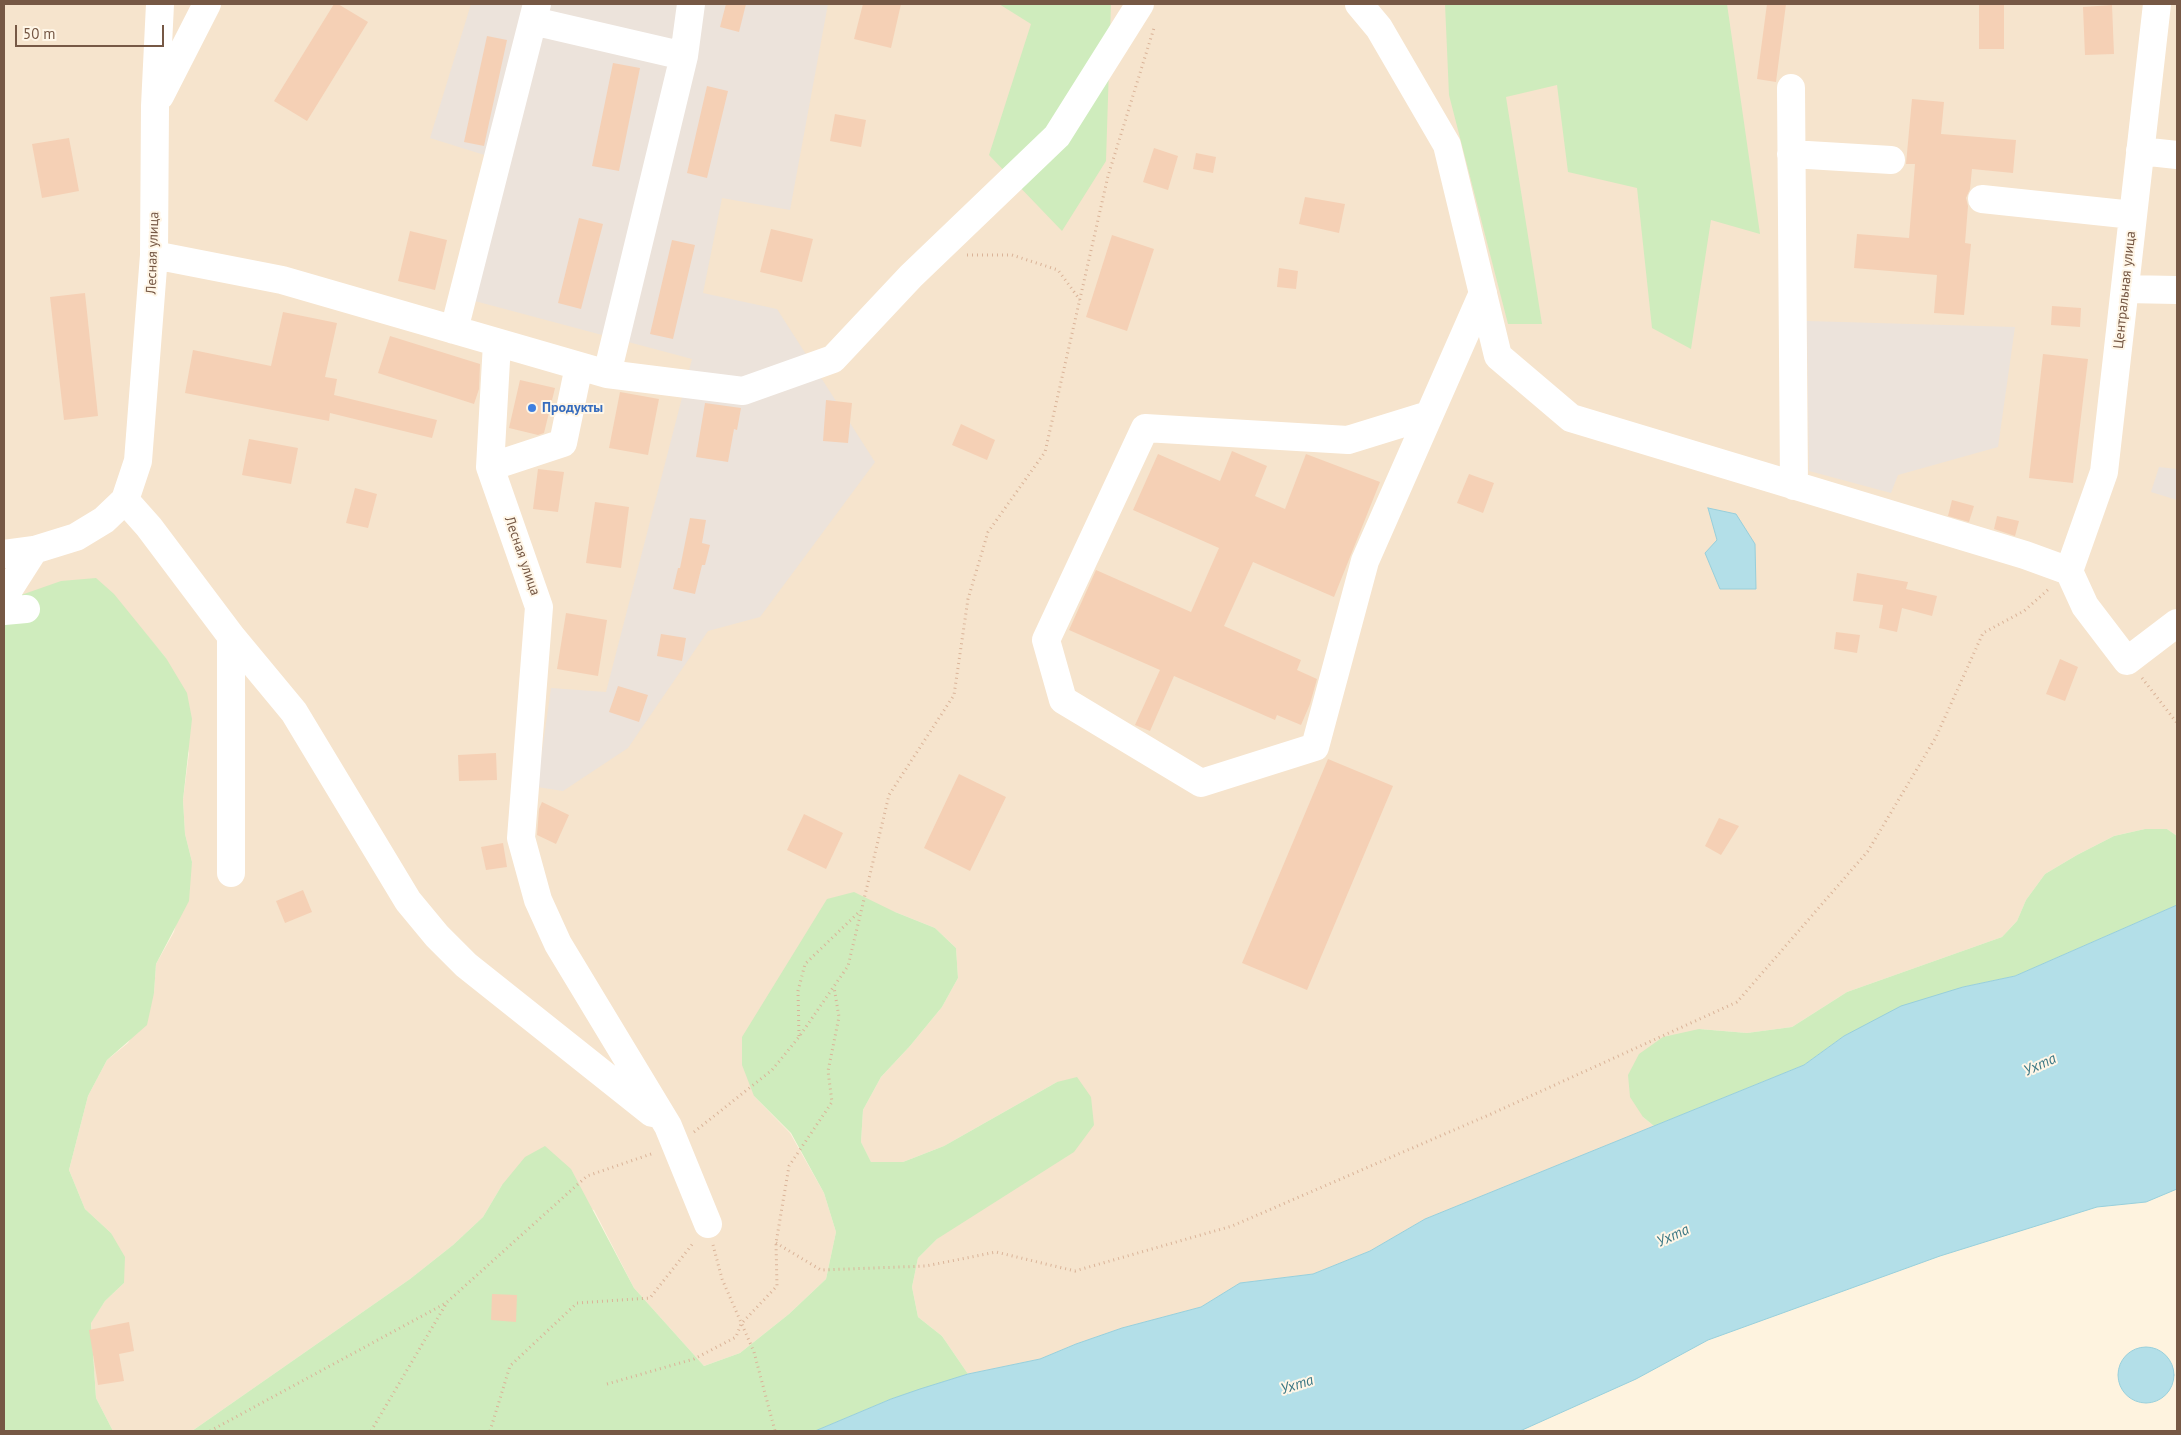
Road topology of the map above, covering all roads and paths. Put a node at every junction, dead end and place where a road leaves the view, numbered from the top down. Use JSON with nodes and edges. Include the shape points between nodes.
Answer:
{"nodes":[{"id":1,"x":160,"y":4,"type":"edge"},
{"id":2,"x":207,"y":4,"type":"edge"},
{"id":3,"x":691,"y":4,"type":"edge"},
{"id":4,"x":1360,"y":4,"type":"edge"},
{"id":5,"x":2157,"y":4,"type":"edge"},
{"id":6,"x":535,"y":12,"type":"edge"},
{"id":7,"x":1147,"y":14,"type":"edge"},
{"id":8,"x":684,"y":56,"type":"junction"},
{"id":9,"x":1791,"y":88,"type":"dead end"},
{"id":10,"x":155,"y":106,"type":"junction"},
{"id":11,"x":2140,"y":151,"type":"junction"},
{"id":12,"x":1791,"y":154,"type":"junction"},
{"id":13,"x":2177,"y":155,"type":"edge"},
{"id":14,"x":1891,"y":160,"type":"dead end"},
{"id":15,"x":1982,"y":199,"type":"dead end"},
{"id":16,"x":2133,"y":215,"type":"junction"},
{"id":17,"x":154,"y":255,"type":"junction"},
{"id":18,"x":958,"y":255,"type":"dead end"},
{"id":19,"x":2125,"y":289,"type":"junction"},
{"id":20,"x":2177,"y":290,"type":"edge"},
{"id":21,"x":1483,"y":293,"type":"junction"},
{"id":22,"x":1080,"y":300,"type":"junction"},
{"id":23,"x":454,"y":330,"type":"junction"},
{"id":24,"x":497,"y":343,"type":"junction"},
{"id":25,"x":579,"y":366,"type":"junction"},
{"id":26,"x":607,"y":374,"type":"junction"},
{"id":27,"x":1429,"y":415,"type":"junction"},
{"id":28,"x":490,"y":467,"type":"junction"},
{"id":29,"x":1794,"y":486,"type":"junction"},
{"id":30,"x":125,"y":500,"type":"junction"},
{"id":31,"x":34,"y":550,"type":"junction"},
{"id":32,"x":4,"y":554,"type":"edge"},
{"id":33,"x":2069,"y":571,"type":"junction"},
{"id":34,"x":11,"y":606,"type":"edge"},
{"id":35,"x":2177,"y":623,"type":"edge"},
{"id":36,"x":230,"y":636,"type":"junction"},
{"id":37,"x":2127,"y":661,"type":"junction"},
{"id":38,"x":2177,"y":723,"type":"edge"},
{"id":39,"x":231,"y":873,"type":"dead end"},
{"id":40,"x":860,"y":911,"type":"junction"},
{"id":41,"x":834,"y":987,"type":"junction"},
{"id":42,"x":799,"y":1037,"type":"junction"},
{"id":43,"x":673,"y":1135,"type":"junction"},
{"id":44,"x":708,"y":1224,"type":"junction"},
{"id":45,"x":776,"y":1243,"type":"junction"},
{"id":46,"x":446,"y":1303,"type":"junction"},
{"id":47,"x":741,"y":1324,"type":"junction"},
{"id":48,"x":607,"y":1384,"type":"dead end"},
{"id":49,"x":210,"y":1431,"type":"edge"},
{"id":50,"x":371,"y":1431,"type":"edge"},
{"id":51,"x":490,"y":1431,"type":"edge"},
{"id":52,"x":775,"y":1431,"type":"edge"}],
"edges":[{"from":1,"to":10,"type":"street","name":"Лесная улица"},
{"from":2,"to":10,"type":"street"},
{"from":3,"to":8,"type":"street"},
{"from":4,"to":21,"type":"street","via":[[1379,28],[1447,145]]},
{"from":5,"to":11,"type":"street","name":"Центральная улица"},
{"from":6,"to":8,"type":"street"},
{"from":6,"to":23,"type":"street"},
{"from":7,"to":22,"type":"path"},
{"from":7,"to":26,"type":"street","via":[[1057,136],[910,276],[833,359],[743,391]]},
{"from":8,"to":26,"type":"street"},
{"from":9,"to":12,"type":"street"},
{"from":10,"to":17,"type":"street","name":"Лесная улица"},
{"from":11,"to":13,"type":"street"},
{"from":11,"to":16,"type":"street","name":"Центральная улица"},
{"from":12,"to":14,"type":"street"},
{"from":12,"to":29,"type":"street"},
{"from":15,"to":16,"type":"street"},
{"from":16,"to":19,"type":"street","name":"Центральная улица"},
{"from":17,"to":23,"type":"street","via":[[282,280]]},
{"from":17,"to":30,"type":"street","name":"Лесная улица","via":[[138,461]]},
{"from":18,"to":22,"type":"path","via":[[1012,255],[1058,270]]},
{"from":19,"to":20,"type":"street"},
{"from":19,"to":33,"type":"street","name":"Центральная улица","via":[[2104,472]]},
{"from":21,"to":27,"type":"street"},
{"from":21,"to":29,"type":"street","via":[[1498,356],[1571,418]]},
{"from":22,"to":40,"type":"path","via":[[1045,452],[988,532],[968,599],[954,695],[889,795]]},
{"from":23,"to":24,"type":"street"},
{"from":24,"to":25,"type":"street"},
{"from":24,"to":28,"type":"street","name":"Лесная улица"},
{"from":25,"to":26,"type":"street"},
{"from":25,"to":28,"type":"street","via":[[563,443]]},
{"from":27,"to":27,"type":"street","via":[[1365,561],[1315,746],[1201,784],[1063,700],[1046,640],[1145,428],[1348,440]]},
{"from":28,"to":43,"type":"street","name":"Лесная улица","via":[[539,607],[522,838],[538,900],[558,944]]},
{"from":29,"to":33,"type":"street"},
{"from":30,"to":31,"type":"street","via":[[104,520],[76,537]]},
{"from":30,"to":36,"type":"street"},
{"from":31,"to":32,"type":"street"},
{"from":31,"to":34,"type":"street"},
{"from":33,"to":37,"type":"street","via":[[2085,606]]},
{"from":33,"to":45,"type":"path","via":[[2024,611],[1983,633],[1936,737],[1868,851],[1737,1002],[1492,1114],[1232,1226],[1075,1271],[996,1252],[926,1266],[821,1270]]},
{"from":35,"to":37,"type":"street"},
{"from":36,"to":39,"type":"street"},
{"from":36,"to":43,"type":"street","via":[[294,712],[408,901],[437,936],[466,964]]},
{"from":37,"to":38,"type":"path"},
{"from":40,"to":41,"type":"path","via":[[848,966]]},
{"from":40,"to":42,"type":"path","via":[[805,964],[798,990]]},
{"from":41,"to":42,"type":"path"},
{"from":41,"to":45,"type":"path","via":[[839,1017],[828,1071],[832,1102],[789,1166]]},
{"from":42,"to":43,"type":"path","via":[[772,1070]]},
{"from":43,"to":44,"type":"street","name":"Лесная улица"},
{"from":43,"to":46,"type":"path","via":[[587,1176]]},
{"from":44,"to":47,"type":"path","via":[[722,1279]]},
{"from":44,"to":51,"type":"path","via":[[650,1298],[577,1303],[510,1366]]},
{"from":45,"to":47,"type":"path","via":[[777,1286]]},
{"from":46,"to":49,"type":"path"},
{"from":46,"to":50,"type":"path"},
{"from":47,"to":48,"type":"path","via":[[736,1337],[694,1359]]},
{"from":47,"to":52,"type":"path","via":[[754,1352]]}]}
